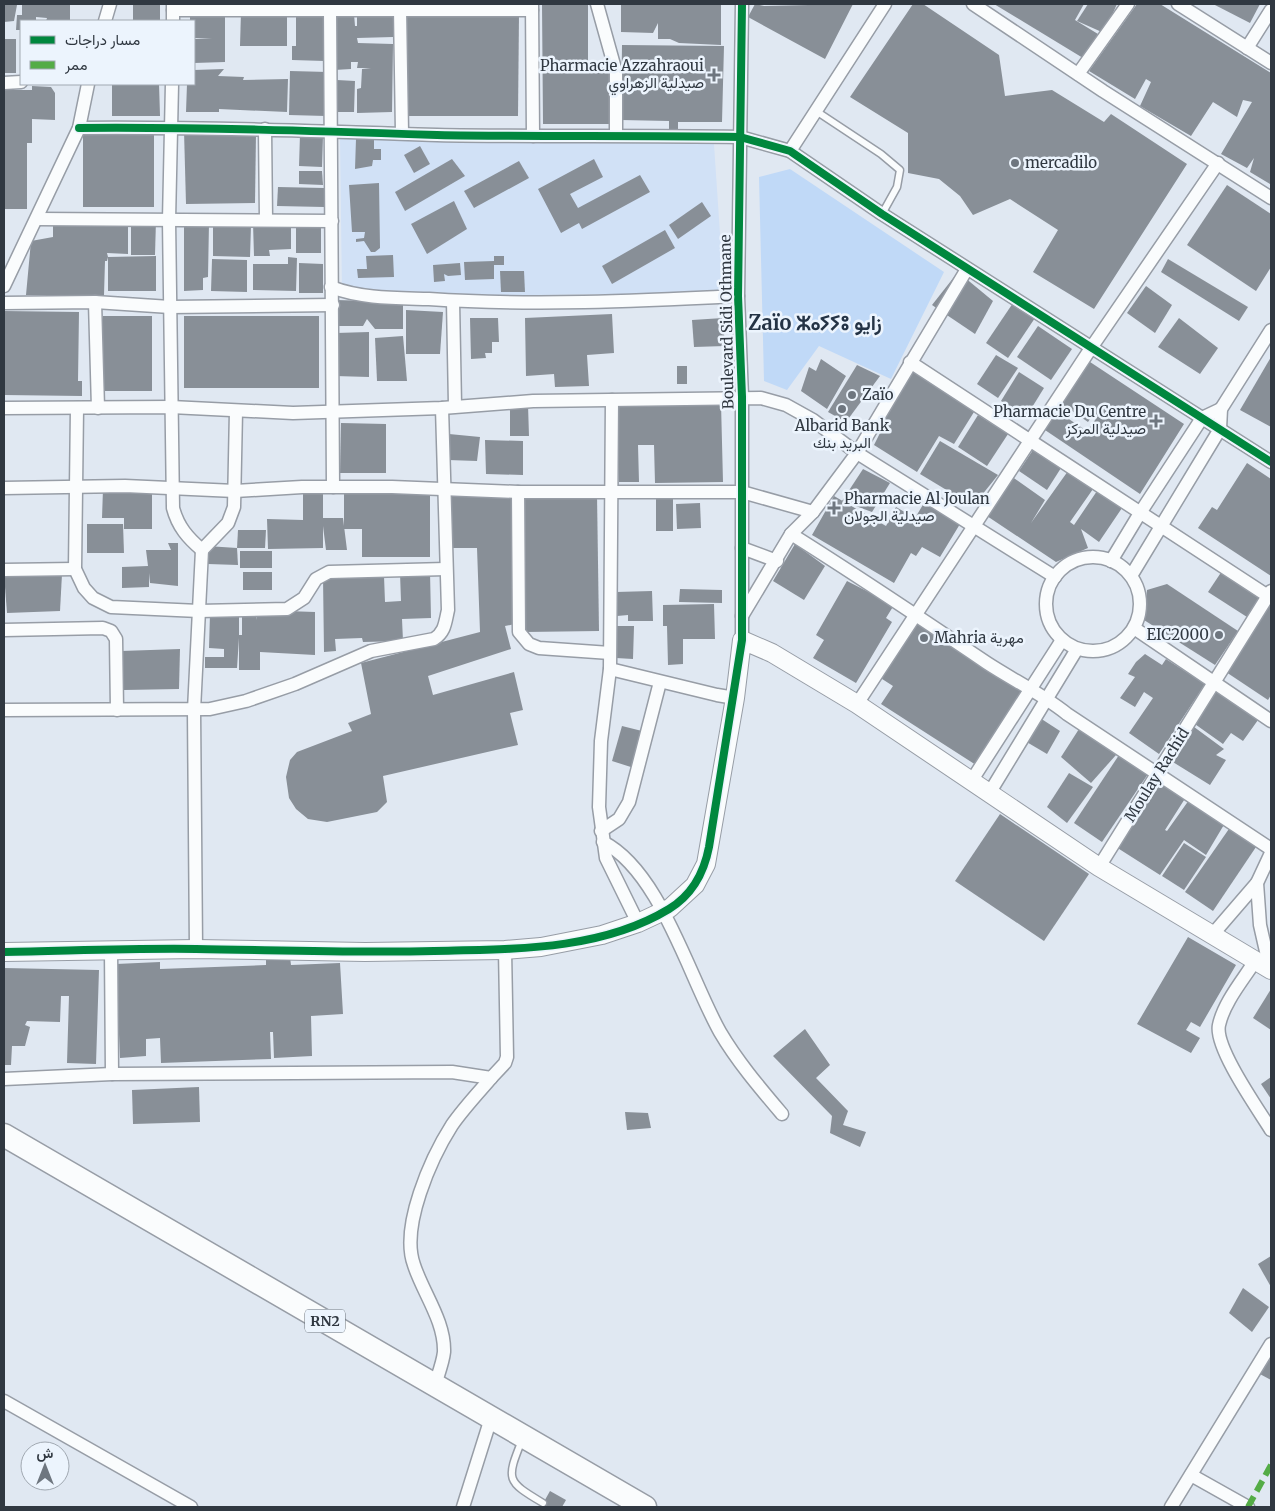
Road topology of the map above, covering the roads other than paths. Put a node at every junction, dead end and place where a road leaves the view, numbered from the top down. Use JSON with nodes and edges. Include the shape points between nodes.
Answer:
{"nodes":[{"id":1,"x":110,"y":4,"type":"edge"},
{"id":2,"x":597,"y":4,"type":"edge"},
{"id":3,"x":742,"y":4,"type":"edge"},
{"id":4,"x":885,"y":4,"type":"edge"},
{"id":5,"x":973,"y":4,"type":"edge"},
{"id":6,"x":1128,"y":4,"type":"edge"},
{"id":7,"x":1178,"y":4,"type":"edge"},
{"id":8,"x":471,"y":7,"type":"edge"},
{"id":9,"x":532,"y":7,"type":"edge"},
{"id":10,"x":330,"y":10,"type":"junction"},
{"id":11,"x":400,"y":10,"type":"junction"},
{"id":12,"x":1271,"y":10,"type":"edge"},
{"id":13,"x":173,"y":12,"type":"edge"},
{"id":14,"x":105,"y":20,"type":"edge"},
{"id":15,"x":1247,"y":48,"type":"junction"},
{"id":16,"x":1271,"y":63,"type":"edge"},
{"id":17,"x":1078,"y":74,"type":"junction"},
{"id":18,"x":20,"y":82,"type":"edge"},
{"id":19,"x":4,"y":83,"type":"edge"},
{"id":20,"x":88,"y":85,"type":"edge"},
{"id":21,"x":172,"y":85,"type":"edge"},
{"id":22,"x":816,"y":111,"type":"junction"},
{"id":23,"x":171,"y":127,"type":"junction"},
{"id":24,"x":79,"y":128,"type":"junction"},
{"id":25,"x":265,"y":129,"type":"junction"},
{"id":26,"x":331,"y":130,"type":"junction"},
{"id":27,"x":402,"y":133,"type":"junction"},
{"id":28,"x":616,"y":134,"type":"junction"},
{"id":29,"x":533,"y":136,"type":"junction"},
{"id":30,"x":740,"y":137,"type":"junction"},
{"id":31,"x":790,"y":151,"type":"junction"},
{"id":32,"x":1218,"y":163,"type":"junction"},
{"id":33,"x":1271,"y":198,"type":"edge"},
{"id":34,"x":882,"y":214,"type":"junction"},
{"id":35,"x":37,"y":219,"type":"junction"},
{"id":36,"x":169,"y":220,"type":"junction"},
{"id":37,"x":266,"y":220,"type":"junction"},
{"id":38,"x":332,"y":220,"type":"junction"},
{"id":39,"x":967,"y":269,"type":"junction"},
{"id":40,"x":4,"y":286,"type":"edge"},
{"id":41,"x":332,"y":287,"type":"junction"},
{"id":42,"x":738,"y":296,"type":"junction"},
{"id":43,"x":453,"y":301,"type":"junction"},
{"id":44,"x":95,"y":302,"type":"junction"},
{"id":45,"x":4,"y":303,"type":"edge"},
{"id":46,"x":333,"y":305,"type":"junction"},
{"id":47,"x":170,"y":307,"type":"junction"},
{"id":48,"x":1271,"y":330,"type":"edge"},
{"id":49,"x":1091,"y":348,"type":"junction"},
{"id":50,"x":910,"y":362,"type":"junction"},
{"id":51,"x":742,"y":398,"type":"junction"},
{"id":52,"x":612,"y":400,"type":"junction"},
{"id":53,"x":455,"y":405,"type":"junction"},
{"id":54,"x":171,"y":407,"type":"junction"},
{"id":55,"x":4,"y":408,"type":"edge"},
{"id":56,"x":77,"y":408,"type":"junction"},
{"id":57,"x":98,"y":408,"type":"junction"},
{"id":58,"x":442,"y":408,"type":"junction"},
{"id":59,"x":1221,"y":409,"type":"junction"},
{"id":60,"x":332,"y":411,"type":"junction"},
{"id":61,"x":236,"y":412,"type":"junction"},
{"id":62,"x":1202,"y":418,"type":"junction"},
{"id":63,"x":1220,"y":429,"type":"junction"},
{"id":64,"x":1030,"y":441,"type":"junction"},
{"id":65,"x":857,"y":453,"type":"junction"},
{"id":66,"x":1271,"y":462,"type":"edge"},
{"id":67,"x":78,"y":486,"type":"junction"},
{"id":68,"x":173,"y":487,"type":"junction"},
{"id":69,"x":333,"y":487,"type":"junction"},
{"id":70,"x":4,"y":488,"type":"edge"},
{"id":71,"x":444,"y":488,"type":"junction"},
{"id":72,"x":235,"y":491,"type":"junction"},
{"id":73,"x":518,"y":492,"type":"junction"},
{"id":74,"x":612,"y":492,"type":"junction"},
{"id":75,"x":742,"y":492,"type":"junction"},
{"id":76,"x":813,"y":512,"type":"junction"},
{"id":77,"x":1140,"y":513,"type":"junction"},
{"id":78,"x":975,"y":526,"type":"junction"},
{"id":79,"x":1160,"y":526,"type":"junction"},
{"id":80,"x":792,"y":534,"type":"junction"},
{"id":81,"x":742,"y":548,"type":"junction"},
{"id":82,"x":202,"y":550,"type":"junction"},
{"id":83,"x":777,"y":561,"type":"junction"},
{"id":84,"x":1111,"y":561,"type":"junction"},
{"id":85,"x":75,"y":569,"type":"junction"},
{"id":86,"x":446,"y":569,"type":"junction"},
{"id":87,"x":4,"y":570,"type":"edge"},
{"id":88,"x":1131,"y":576,"type":"junction"},
{"id":89,"x":1054,"y":577,"type":"junction"},
{"id":90,"x":1270,"y":595,"type":"edge"},
{"id":91,"x":198,"y":611,"type":"junction"},
{"id":92,"x":917,"y":615,"type":"junction"},
{"id":93,"x":742,"y":616,"type":"junction"},
{"id":94,"x":1134,"y":628,"type":"junction"},
{"id":95,"x":4,"y":630,"type":"edge"},
{"id":96,"x":742,"y":640,"type":"junction"},
{"id":97,"x":1062,"y":640,"type":"junction"},
{"id":98,"x":1077,"y":649,"type":"junction"},
{"id":99,"x":610,"y":652,"type":"junction"},
{"id":100,"x":610,"y":669,"type":"junction"},
{"id":101,"x":660,"y":682,"type":"junction"},
{"id":102,"x":1214,"y":683,"type":"junction"},
{"id":103,"x":1030,"y":690,"type":"junction"},
{"id":104,"x":735,"y":698,"type":"junction"},
{"id":105,"x":1046,"y":698,"type":"junction"},
{"id":106,"x":857,"y":704,"type":"junction"},
{"id":107,"x":4,"y":710,"type":"edge"},
{"id":108,"x":117,"y":710,"type":"junction"},
{"id":109,"x":194,"y":710,"type":"junction"},
{"id":110,"x":1271,"y":721,"type":"edge"},
{"id":111,"x":1158,"y":774,"type":"junction"},
{"id":112,"x":972,"y":780,"type":"junction"},
{"id":113,"x":990,"y":792,"type":"junction"},
{"id":114,"x":602,"y":837,"type":"junction"},
{"id":115,"x":1271,"y":851,"type":"edge"},
{"id":116,"x":1099,"y":867,"type":"junction"},
{"id":117,"x":1258,"y":883,"type":"junction"},
{"id":118,"x":663,"y":912,"type":"junction"},
{"id":119,"x":638,"y":923,"type":"junction"},
{"id":120,"x":1213,"y":934,"type":"junction"},
{"id":121,"x":196,"y":949,"type":"junction"},
{"id":122,"x":110,"y":950,"type":"junction"},
{"id":123,"x":504,"y":950,"type":"junction"},
{"id":124,"x":4,"y":952,"type":"edge"},
{"id":125,"x":1265,"y":966,"type":"edge"},
{"id":126,"x":112,"y":1074,"type":"junction"},
{"id":127,"x":491,"y":1078,"type":"junction"},
{"id":128,"x":4,"y":1079,"type":"edge"},
{"id":129,"x":782,"y":1114,"type":"dead end"},
{"id":130,"x":1271,"y":1130,"type":"edge"},
{"id":131,"x":4,"y":1135,"type":"edge"},
{"id":132,"x":1271,"y":1344,"type":"edge"},
{"id":133,"x":435,"y":1385,"type":"junction"},
{"id":134,"x":4,"y":1401,"type":"edge"},
{"id":135,"x":490,"y":1418,"type":"junction"},
{"id":136,"x":523,"y":1436,"type":"junction"},
{"id":137,"x":1191,"y":1474,"type":"junction"},
{"id":138,"x":543,"y":1503,"type":"dead end"},
{"id":139,"x":191,"y":1507,"type":"edge"},
{"id":140,"x":463,"y":1507,"type":"edge"},
{"id":141,"x":645,"y":1507,"type":"edge"},
{"id":142,"x":1171,"y":1507,"type":"edge"},
{"id":143,"x":1248,"y":1507,"type":"edge"}],
"edges":[{"from":1,"to":14,"type":"street"},
{"from":2,"to":28,"type":"street","via":[[615,61]]},
{"from":3,"to":30,"type":"street","name":"Boulevard Sidi Othmane"},
{"from":4,"to":22,"type":"street"},
{"from":5,"to":17,"type":"street"},
{"from":6,"to":17,"type":"street"},
{"from":7,"to":15,"type":"street"},
{"from":8,"to":9,"type":"street"},
{"from":8,"to":11,"type":"street"},
{"from":9,"to":29,"type":"street"},
{"from":10,"to":11,"type":"street"},
{"from":10,"to":13,"type":"street"},
{"from":10,"to":26,"type":"street"},
{"from":11,"to":27,"type":"street"},
{"from":12,"to":15,"type":"street"},
{"from":15,"to":16,"type":"street"},
{"from":17,"to":32,"type":"street"},
{"from":18,"to":19,"type":"street"},
{"from":20,"to":24,"type":"street"},
{"from":21,"to":23,"type":"street"},
{"from":22,"to":31,"type":"street"},
{"from":22,"to":34,"type":"lane","via":[[882,154],[900,170],[898,187]]},
{"from":23,"to":24,"type":"street"},
{"from":23,"to":25,"type":"street"},
{"from":23,"to":36,"type":"street"},
{"from":24,"to":35,"type":"street"},
{"from":25,"to":26,"type":"street"},
{"from":25,"to":37,"type":"street"},
{"from":26,"to":27,"type":"street"},
{"from":26,"to":38,"type":"street"},
{"from":27,"to":29,"type":"street"},
{"from":28,"to":29,"type":"street"},
{"from":28,"to":30,"type":"street"},
{"from":30,"to":31,"type":"street"},
{"from":30,"to":42,"type":"street","name":"Boulevard Sidi Othmane"},
{"from":31,"to":34,"type":"street"},
{"from":32,"to":33,"type":"street"},
{"from":32,"to":49,"type":"street"},
{"from":34,"to":39,"type":"street"},
{"from":35,"to":36,"type":"street"},
{"from":35,"to":40,"type":"street"},
{"from":36,"to":37,"type":"street"},
{"from":36,"to":47,"type":"street"},
{"from":37,"to":38,"type":"street"},
{"from":38,"to":41,"type":"street"},
{"from":39,"to":49,"type":"street"},
{"from":39,"to":50,"type":"street"},
{"from":41,"to":43,"type":"street","via":[[348,294]]},
{"from":41,"to":46,"type":"street"},
{"from":42,"to":43,"type":"street","via":[[606,302]]},
{"from":42,"to":51,"type":"street","name":"Boulevard Sidi Othmane"},
{"from":43,"to":53,"type":"street"},
{"from":44,"to":45,"type":"street"},
{"from":44,"to":47,"type":"street"},
{"from":44,"to":57,"type":"street"},
{"from":46,"to":47,"type":"street"},
{"from":46,"to":60,"type":"street"},
{"from":47,"to":54,"type":"street"},
{"from":48,"to":59,"type":"street"},
{"from":49,"to":62,"type":"street"},
{"from":49,"to":64,"type":"street"},
{"from":50,"to":64,"type":"street"},
{"from":50,"to":65,"type":"street"},
{"from":51,"to":52,"type":"street"},
{"from":51,"to":65,"type":"street","via":[[761,398],[786,405],[813,420]]},
{"from":51,"to":75,"type":"street","name":"Boulevard Sidi Othmane"},
{"from":52,"to":53,"type":"street"},
{"from":52,"to":74,"type":"street"},
{"from":53,"to":58,"type":"street"},
{"from":54,"to":57,"type":"street"},
{"from":54,"to":61,"type":"street"},
{"from":54,"to":68,"type":"street"},
{"from":55,"to":56,"type":"street"},
{"from":56,"to":57,"type":"street"},
{"from":56,"to":67,"type":"street"},
{"from":58,"to":60,"type":"street"},
{"from":58,"to":71,"type":"street"},
{"from":59,"to":62,"type":"street"},
{"from":59,"to":63,"type":"street"},
{"from":60,"to":61,"type":"street"},
{"from":60,"to":69,"type":"street"},
{"from":61,"to":72,"type":"street"},
{"from":62,"to":63,"type":"street"},
{"from":62,"to":77,"type":"street"},
{"from":63,"to":66,"type":"street"},
{"from":63,"to":79,"type":"street"},
{"from":64,"to":77,"type":"street"},
{"from":64,"to":78,"type":"street"},
{"from":65,"to":76,"type":"street"},
{"from":65,"to":78,"type":"street"},
{"from":67,"to":68,"type":"street"},
{"from":67,"to":70,"type":"street"},
{"from":67,"to":85,"type":"street"},
{"from":68,"to":72,"type":"street"},
{"from":68,"to":82,"type":"street","via":[[177,522],[187,537]]},
{"from":69,"to":71,"type":"street"},
{"from":69,"to":72,"type":"street"},
{"from":71,"to":73,"type":"street"},
{"from":71,"to":86,"type":"street"},
{"from":72,"to":82,"type":"street","via":[[228,523]]},
{"from":73,"to":74,"type":"street"},
{"from":73,"to":99,"type":"street","via":[[519,632],[524,640],[539,648]]},
{"from":74,"to":75,"type":"street"},
{"from":74,"to":99,"type":"street"},
{"from":75,"to":76,"type":"street"},
{"from":75,"to":81,"type":"street","name":"Boulevard Sidi Othmane"},
{"from":76,"to":80,"type":"street"},
{"from":77,"to":79,"type":"street"},
{"from":77,"to":84,"type":"street"},
{"from":78,"to":89,"type":"street"},
{"from":78,"to":92,"type":"street"},
{"from":79,"to":88,"type":"street"},
{"from":79,"to":90,"type":"street"},
{"from":80,"to":83,"type":"street"},
{"from":80,"to":92,"type":"street"},
{"from":81,"to":83,"type":"street"},
{"from":81,"to":93,"type":"street","name":"Boulevard Sidi Othmane"},
{"from":82,"to":91,"type":"street"},
{"from":83,"to":93,"type":"street"},
{"from":84,"to":88,"type":"street"},
{"from":84,"to":89,"type":"street","via":[[1080,559]]},
{"from":85,"to":87,"type":"street"},
{"from":85,"to":91,"type":"street","via":[[93,598],[111,607]]},
{"from":86,"to":91,"type":"street","via":[[329,572],[316,579],[304,598],[287,608]]},
{"from":86,"to":109,"type":"street","via":[[448,610],[443,633],[371,651],[246,701]]},
{"from":88,"to":94,"type":"street","via":[[1140,602]]},
{"from":89,"to":97,"type":"street","via":[[1047,592],[1046,610],[1051,626]]},
{"from":90,"to":102,"type":"street","name":"Moulay Rachid"},
{"from":91,"to":109,"type":"street"},
{"from":92,"to":103,"type":"street"},
{"from":92,"to":106,"type":"street"},
{"from":93,"to":96,"type":"street","name":"Boulevard Sidi Othmane"},
{"from":94,"to":98,"type":"street","via":[[1120,642],[1103,650]]},
{"from":94,"to":102,"type":"street"},
{"from":95,"to":108,"type":"street","via":[[103,628],[111,631],[116,639]]},
{"from":96,"to":104,"type":"street"},
{"from":96,"to":106,"type":"street","via":[[772,652]]},
{"from":97,"to":98,"type":"street"},
{"from":97,"to":103,"type":"street"},
{"from":98,"to":105,"type":"street"},
{"from":99,"to":100,"type":"street"},
{"from":100,"to":101,"type":"street"},
{"from":100,"to":114,"type":"street","via":[[598,776]]},
{"from":101,"to":104,"type":"street"},
{"from":101,"to":114,"type":"street","via":[[629,802]]},
{"from":102,"to":110,"type":"street"},
{"from":102,"to":111,"type":"street","name":"Moulay Rachid"},
{"from":103,"to":105,"type":"street"},
{"from":103,"to":112,"type":"street"},
{"from":104,"to":118,"type":"street","via":[[706,864],[695,885]]},
{"from":105,"to":111,"type":"street"},
{"from":105,"to":113,"type":"street"},
{"from":106,"to":112,"type":"street"},
{"from":107,"to":108,"type":"street"},
{"from":108,"to":109,"type":"street"},
{"from":109,"to":121,"type":"street"},
{"from":111,"to":115,"type":"street"},
{"from":111,"to":116,"type":"street","name":"Moulay Rachid"},
{"from":112,"to":113,"type":"street"},
{"from":113,"to":116,"type":"street"},
{"from":114,"to":118,"type":"street","via":[[632,865]]},
{"from":114,"to":119,"type":"street","via":[[608,865]]},
{"from":115,"to":117,"type":"street"},
{"from":116,"to":120,"type":"street"},
{"from":117,"to":120,"type":"street"},
{"from":117,"to":125,"type":"street"},
{"from":118,"to":119,"type":"street"},
{"from":118,"to":129,"type":"street","via":[[721,1032]]},
{"from":119,"to":123,"type":"street","via":[[572,942]]},
{"from":120,"to":125,"type":"street"},
{"from":121,"to":122,"type":"street"},
{"from":121,"to":123,"type":"street"},
{"from":122,"to":124,"type":"street"},
{"from":122,"to":126,"type":"street"},
{"from":123,"to":127,"type":"street","via":[[507,1057]]},
{"from":125,"to":130,"type":"street","via":[[1222,1016],[1218,1036],[1230,1063]]},
{"from":126,"to":127,"type":"street","via":[[452,1072]]},
{"from":126,"to":128,"type":"street"},
{"from":127,"to":133,"type":"street","via":[[452,1126],[422,1185],[411,1224],[413,1264],[441,1334],[444,1352]]},
{"from":131,"to":133,"type":"highway","number":"RN2"},
{"from":132,"to":137,"type":"street"},
{"from":133,"to":135,"type":"highway","number":"RN2"},
{"from":134,"to":139,"type":"street"},
{"from":135,"to":136,"type":"highway","number":"RN2"},
{"from":135,"to":140,"type":"street"},
{"from":136,"to":138,"type":"lane","via":[[511,1465],[511,1476],[519,1488]]},
{"from":136,"to":141,"type":"highway","number":"RN2"},
{"from":137,"to":142,"type":"street"},
{"from":137,"to":143,"type":"street"}]}
